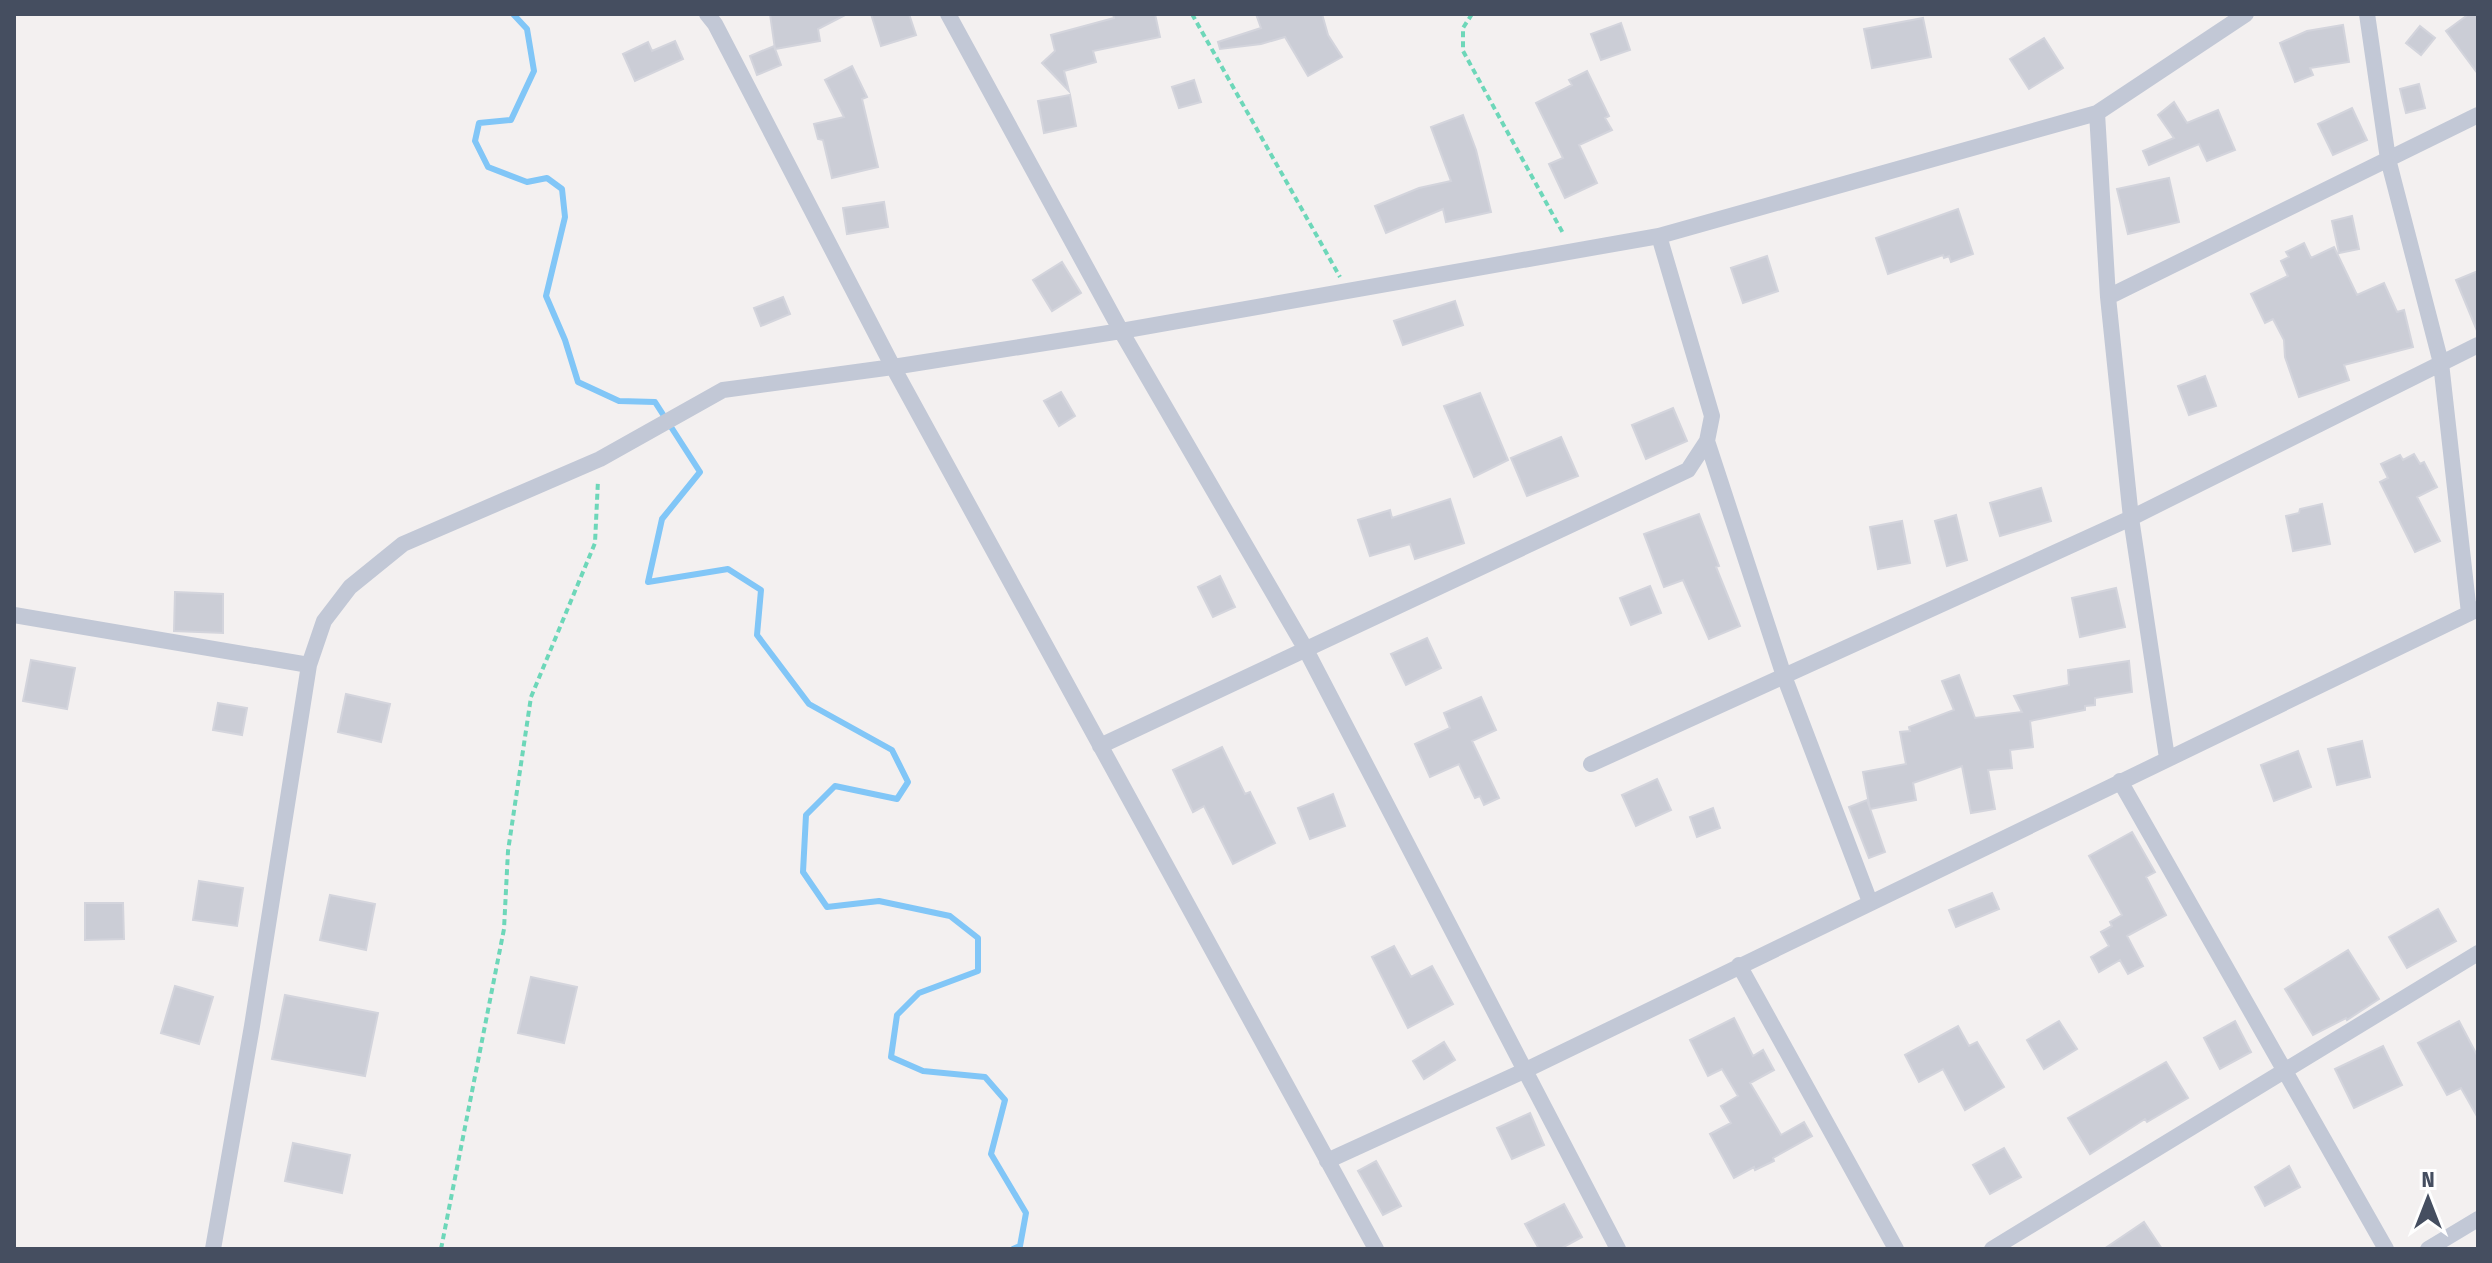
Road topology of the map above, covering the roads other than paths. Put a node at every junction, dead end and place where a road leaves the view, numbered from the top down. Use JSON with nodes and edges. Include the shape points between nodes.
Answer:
{"nodes":[{"id":1,"x":707,"y":14,"type":"edge"},
{"id":2,"x":948,"y":14,"type":"edge"},
{"id":3,"x":2246,"y":14,"type":"edge"},
{"id":4,"x":2367,"y":14,"type":"edge"},
{"id":5,"x":2097,"y":113,"type":"junction"},
{"id":6,"x":2478,"y":115,"type":"edge"},
{"id":7,"x":2388,"y":159,"type":"junction"},
{"id":8,"x":1659,"y":236,"type":"junction"},
{"id":9,"x":2108,"y":297,"type":"junction"},
{"id":10,"x":1121,"y":331,"type":"junction"},
{"id":11,"x":2478,"y":345,"type":"edge"},
{"id":12,"x":2441,"y":363,"type":"junction"},
{"id":13,"x":893,"y":367,"type":"junction"},
{"id":14,"x":1707,"y":441,"type":"junction"},
{"id":15,"x":2131,"y":518,"type":"junction"},
{"id":16,"x":2473,"y":611,"type":"edge"},
{"id":17,"x":14,"y":615,"type":"edge"},
{"id":18,"x":1305,"y":648,"type":"junction"},
{"id":19,"x":309,"y":665,"type":"junction"},
{"id":20,"x":1784,"y":676,"type":"junction"},
{"id":21,"x":1100,"y":746,"type":"junction"},
{"id":22,"x":2167,"y":758,"type":"junction"},
{"id":23,"x":1591,"y":764,"type":"dead end"},
{"id":24,"x":2120,"y":781,"type":"junction"},
{"id":25,"x":1870,"y":902,"type":"junction"},
{"id":26,"x":2478,"y":953,"type":"edge"},
{"id":27,"x":1739,"y":965,"type":"junction"},
{"id":28,"x":1526,"y":1070,"type":"junction"},
{"id":29,"x":2285,"y":1071,"type":"junction"},
{"id":30,"x":1327,"y":1161,"type":"junction"},
{"id":31,"x":2478,"y":1219,"type":"edge"},
{"id":32,"x":213,"y":1249,"type":"edge"},
{"id":33,"x":1376,"y":1249,"type":"edge"},
{"id":34,"x":1618,"y":1249,"type":"edge"},
{"id":35,"x":1896,"y":1249,"type":"edge"},
{"id":36,"x":1992,"y":1249,"type":"edge"},
{"id":37,"x":2386,"y":1249,"type":"edge"},
{"id":38,"x":2428,"y":1249,"type":"edge"}],
"edges":[{"from":1,"to":13,"type":"street"},
{"from":2,"to":10,"type":"street"},
{"from":3,"to":5,"type":"street"},
{"from":4,"to":7,"type":"street"},
{"from":5,"to":8,"type":"street"},
{"from":5,"to":9,"type":"street"},
{"from":6,"to":7,"type":"street"},
{"from":7,"to":9,"type":"street"},
{"from":7,"to":12,"type":"street"},
{"from":8,"to":10,"type":"street"},
{"from":8,"to":14,"type":"street","via":[[1712,416]]},
{"from":9,"to":15,"type":"street"},
{"from":10,"to":13,"type":"street"},
{"from":10,"to":18,"type":"street"},
{"from":11,"to":12,"type":"street"},
{"from":12,"to":15,"type":"street"},
{"from":12,"to":16,"type":"street"},
{"from":13,"to":19,"type":"street","via":[[723,390],[600,459],[403,544],[350,587],[324,621]]},
{"from":13,"to":21,"type":"street"},
{"from":14,"to":18,"type":"street","via":[[1688,470]]},
{"from":14,"to":20,"type":"street"},
{"from":15,"to":20,"type":"street"},
{"from":15,"to":22,"type":"street"},
{"from":16,"to":22,"type":"street"},
{"from":17,"to":19,"type":"street"},
{"from":18,"to":21,"type":"street"},
{"from":18,"to":28,"type":"street"},
{"from":19,"to":32,"type":"street"},
{"from":20,"to":23,"type":"street"},
{"from":20,"to":25,"type":"street"},
{"from":21,"to":30,"type":"street"},
{"from":22,"to":24,"type":"street"},
{"from":24,"to":25,"type":"street"},
{"from":24,"to":29,"type":"street"},
{"from":25,"to":27,"type":"street"},
{"from":26,"to":29,"type":"street"},
{"from":27,"to":28,"type":"street"},
{"from":27,"to":35,"type":"street"},
{"from":28,"to":30,"type":"street"},
{"from":28,"to":34,"type":"street"},
{"from":29,"to":36,"type":"street"},
{"from":29,"to":37,"type":"street"},
{"from":30,"to":33,"type":"street"},
{"from":31,"to":38,"type":"street"}]}
